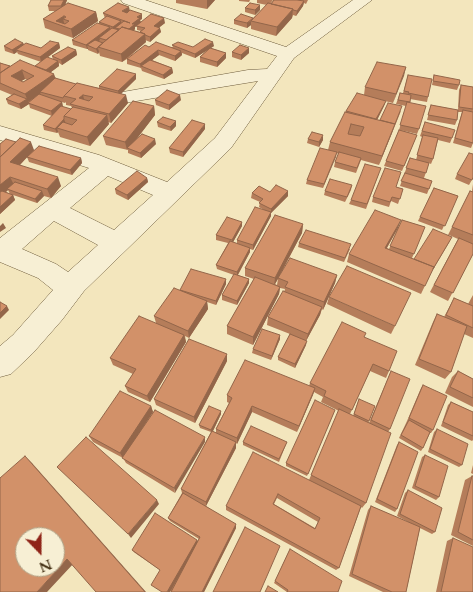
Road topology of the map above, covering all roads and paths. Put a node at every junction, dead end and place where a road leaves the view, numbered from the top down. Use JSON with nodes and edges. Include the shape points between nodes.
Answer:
{"nodes":[{"id":1,"x":128,"y":0,"type":"edge"},
{"id":2,"x":364,"y":0,"type":"edge"},
{"id":3,"x":288,"y":54,"type":"junction"},
{"id":4,"x":274,"y":74,"type":"junction"},
{"id":5,"x":124,"y":96,"type":"edge"},
{"id":6,"x":0,"y":133,"type":"edge"},
{"id":7,"x":106,"y":166,"type":"junction"},
{"id":8,"x":171,"y":193,"type":"junction"},
{"id":9,"x":53,"y":210,"type":"junction"},
{"id":10,"x":117,"y":243,"type":"junction"},
{"id":11,"x":1,"y":251,"type":"edge"},
{"id":12,"x":70,"y":288,"type":"junction"},
{"id":13,"x":0,"y":364,"type":"edge"}],
"edges":[{"from":1,"to":3,"type":"street"},
{"from":2,"to":3,"type":"street"},
{"from":3,"to":4,"type":"street"},
{"from":4,"to":5,"type":"street"},
{"from":4,"to":8,"type":"street","via":[[223,143]]},
{"from":6,"to":7,"type":"street"},
{"from":7,"to":8,"type":"street"},
{"from":7,"to":9,"type":"street"},
{"from":8,"to":10,"type":"street"},
{"from":9,"to":10,"type":"street"},
{"from":9,"to":11,"type":"street"},
{"from":10,"to":12,"type":"street"},
{"from":11,"to":12,"type":"street","via":[[47,271]]},
{"from":12,"to":13,"type":"street","via":[[23,344]]}]}
